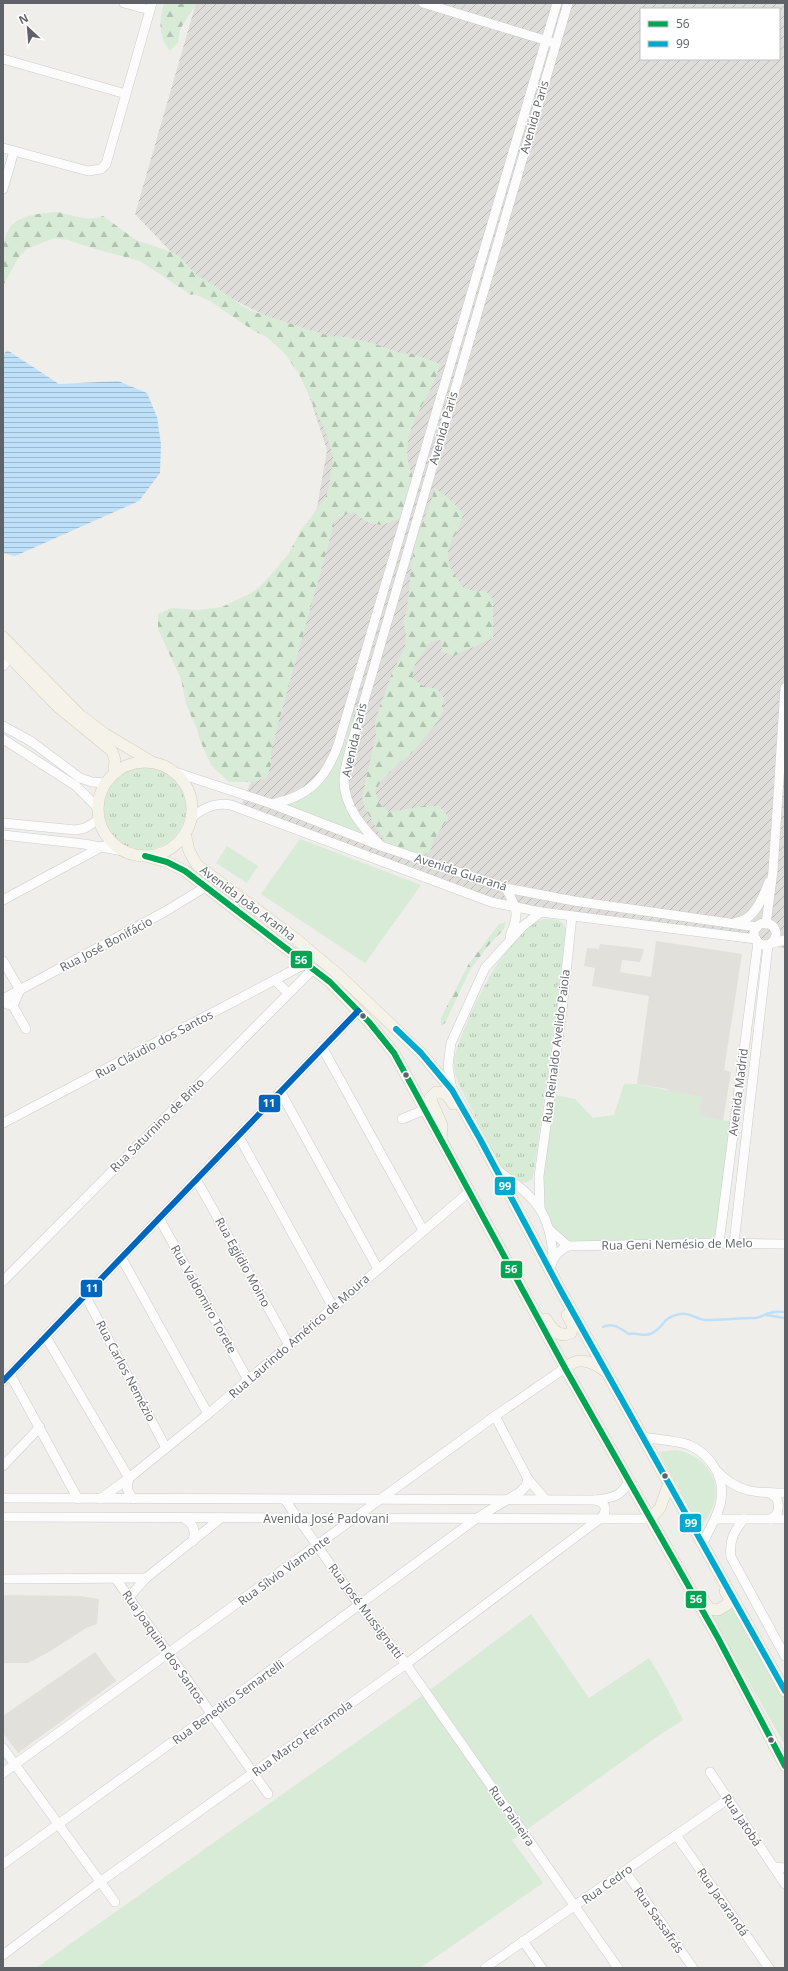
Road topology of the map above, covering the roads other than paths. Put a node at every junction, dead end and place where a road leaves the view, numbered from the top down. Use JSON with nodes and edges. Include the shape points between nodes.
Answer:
{"nodes":[{"id":1,"x":124,"y":3,"type":"edge"},
{"id":2,"x":423,"y":3,"type":"edge"},
{"id":3,"x":557,"y":3,"type":"edge"},
{"id":4,"x":568,"y":3,"type":"edge"},
{"id":5,"x":151,"y":6,"type":"edge"},
{"id":6,"x":546,"y":40,"type":"junction"},
{"id":7,"x":556,"y":43,"type":"junction"},
{"id":8,"x":3,"y":59,"type":"edge"},
{"id":9,"x":126,"y":94,"type":"junction"},
{"id":10,"x":3,"y":148,"type":"edge"},
{"id":11,"x":14,"y":151,"type":"junction"},
{"id":12,"x":3,"y":189,"type":"edge"},
{"id":13,"x":430,"y":431,"type":"junction"},
{"id":14,"x":442,"y":434,"type":"junction"},
{"id":15,"x":3,"y":637,"type":"edge"},
{"id":16,"x":5,"y":658,"type":"edge"},
{"id":17,"x":785,"y":688,"type":"edge"},
{"id":18,"x":3,"y":726,"type":"edge"},
{"id":19,"x":3,"y":739,"type":"edge"},
{"id":20,"x":152,"y":762,"type":"junction"},
{"id":21,"x":114,"y":772,"type":"junction"},
{"id":22,"x":175,"y":772,"type":"junction"},
{"id":23,"x":105,"y":783,"type":"junction"},
{"id":24,"x":272,"y":804,"type":"junction"},
{"id":25,"x":97,"y":807,"type":"junction"},
{"id":26,"x":191,"y":818,"type":"junction"},
{"id":27,"x":98,"y":820,"type":"junction"},
{"id":28,"x":3,"y":823,"type":"edge"},
{"id":29,"x":185,"y":833,"type":"junction"},
{"id":30,"x":3,"y":835,"type":"edge"},
{"id":31,"x":103,"y":846,"type":"junction"},
{"id":32,"x":381,"y":846,"type":"junction"},
{"id":33,"x":124,"y":851,"type":"junction"},
{"id":34,"x":145,"y":856,"type":"junction"},
{"id":35,"x":773,"y":871,"type":"junction"},
{"id":36,"x":207,"y":886,"type":"junction"},
{"id":37,"x":506,"y":888,"type":"junction"},
{"id":38,"x":3,"y":900,"type":"edge"},
{"id":39,"x":515,"y":908,"type":"junction"},
{"id":40,"x":541,"y":912,"type":"junction"},
{"id":41,"x":572,"y":916,"type":"junction"},
{"id":42,"x":721,"y":922,"type":"junction"},
{"id":43,"x":766,"y":924,"type":"junction"},
{"id":44,"x":757,"y":927,"type":"junction"},
{"id":45,"x":776,"y":931,"type":"junction"},
{"id":46,"x":785,"y":934,"type":"edge"},
{"id":47,"x":785,"y":940,"type":"edge"},
{"id":48,"x":757,"y":941,"type":"junction"},
{"id":49,"x":507,"y":942,"type":"junction"},
{"id":50,"x":770,"y":944,"type":"junction"},
{"id":51,"x":3,"y":961,"type":"edge"},
{"id":52,"x":308,"y":967,"type":"junction"},
{"id":53,"x":275,"y":980,"type":"junction"},
{"id":54,"x":20,"y":990,"type":"junction"},
{"id":55,"x":288,"y":993,"type":"junction"},
{"id":56,"x":3,"y":999,"type":"edge"},
{"id":57,"x":3,"y":1003,"type":"edge"},
{"id":58,"x":13,"y":1006,"type":"junction"},
{"id":59,"x":358,"y":1011,"type":"junction"},
{"id":60,"x":26,"y":1029,"type":"dead end"},
{"id":61,"x":322,"y":1048,"type":"junction"},
{"id":62,"x":452,"y":1090,"type":"junction"},
{"id":63,"x":280,"y":1091,"type":"junction"},
{"id":64,"x":424,"y":1110,"type":"junction"},
{"id":65,"x":402,"y":1119,"type":"dead end"},
{"id":66,"x":3,"y":1123,"type":"edge"},
{"id":67,"x":238,"y":1135,"type":"junction"},
{"id":68,"x":480,"y":1139,"type":"junction"},
{"id":69,"x":441,"y":1142,"type":"junction"},
{"id":70,"x":494,"y":1167,"type":"junction"},
{"id":71,"x":539,"y":1176,"type":"junction"},
{"id":72,"x":196,"y":1179,"type":"junction"},
{"id":73,"x":525,"y":1190,"type":"junction"},
{"id":74,"x":468,"y":1193,"type":"junction"},
{"id":75,"x":540,"y":1207,"type":"junction"},
{"id":76,"x":159,"y":1218,"type":"junction"},
{"id":77,"x":423,"y":1230,"type":"junction"},
{"id":78,"x":551,"y":1231,"type":"junction"},
{"id":79,"x":720,"y":1242,"type":"junction"},
{"id":80,"x":734,"y":1243,"type":"junction"},
{"id":81,"x":785,"y":1244,"type":"edge"},
{"id":82,"x":568,"y":1246,"type":"junction"},
{"id":83,"x":121,"y":1257,"type":"junction"},
{"id":84,"x":553,"y":1257,"type":"junction"},
{"id":85,"x":378,"y":1269,"type":"junction"},
{"id":86,"x":550,"y":1269,"type":"junction"},
{"id":87,"x":3,"y":1281,"type":"edge"},
{"id":88,"x":518,"y":1281,"type":"junction"},
{"id":89,"x":561,"y":1291,"type":"junction"},
{"id":90,"x":85,"y":1295,"type":"junction"},
{"id":91,"x":333,"y":1307,"type":"junction"},
{"id":92,"x":46,"y":1337,"type":"junction"},
{"id":93,"x":289,"y":1345,"type":"junction"},
{"id":94,"x":565,"y":1368,"type":"junction"},
{"id":95,"x":607,"y":1372,"type":"junction"},
{"id":96,"x":10,"y":1374,"type":"junction"},
{"id":97,"x":248,"y":1380,"type":"junction"},
{"id":98,"x":3,"y":1381,"type":"edge"},
{"id":99,"x":208,"y":1414,"type":"junction"},
{"id":100,"x":495,"y":1416,"type":"junction"},
{"id":101,"x":40,"y":1427,"type":"junction"},
{"id":102,"x":644,"y":1437,"type":"junction"},
{"id":103,"x":166,"y":1448,"type":"junction"},
{"id":104,"x":3,"y":1466,"type":"edge"},
{"id":105,"x":715,"y":1468,"type":"junction"},
{"id":106,"x":129,"y":1478,"type":"junction"},
{"id":107,"x":528,"y":1479,"type":"junction"},
{"id":108,"x":629,"y":1481,"type":"junction"},
{"id":109,"x":669,"y":1483,"type":"junction"},
{"id":110,"x":768,"y":1493,"type":"junction"},
{"id":111,"x":785,"y":1493,"type":"edge"},
{"id":112,"x":3,"y":1498,"type":"edge"},
{"id":113,"x":507,"y":1498,"type":"junction"},
{"id":114,"x":78,"y":1499,"type":"junction"},
{"id":115,"x":100,"y":1499,"type":"junction"},
{"id":116,"x":133,"y":1499,"type":"junction"},
{"id":117,"x":383,"y":1499,"type":"junction"},
{"id":118,"x":284,"y":1500,"type":"junction"},
{"id":119,"x":545,"y":1500,"type":"junction"},
{"id":120,"x":595,"y":1500,"type":"junction"},
{"id":121,"x":3,"y":1517,"type":"edge"},
{"id":122,"x":184,"y":1518,"type":"junction"},
{"id":123,"x":222,"y":1518,"type":"junction"},
{"id":124,"x":299,"y":1518,"type":"junction"},
{"id":125,"x":355,"y":1518,"type":"junction"},
{"id":126,"x":443,"y":1518,"type":"junction"},
{"id":127,"x":477,"y":1518,"type":"junction"},
{"id":128,"x":598,"y":1519,"type":"junction"},
{"id":129,"x":650,"y":1519,"type":"junction"},
{"id":130,"x":715,"y":1519,"type":"junction"},
{"id":131,"x":744,"y":1519,"type":"junction"},
{"id":132,"x":770,"y":1519,"type":"junction"},
{"id":133,"x":785,"y":1519,"type":"edge"},
{"id":134,"x":451,"y":1537,"type":"junction"},
{"id":135,"x":660,"y":1537,"type":"junction"},
{"id":136,"x":192,"y":1541,"type":"junction"},
{"id":137,"x":703,"y":1543,"type":"junction"},
{"id":138,"x":317,"y":1546,"type":"junction"},
{"id":139,"x":714,"y":1564,"type":"junction"},
{"id":140,"x":146,"y":1578,"type":"junction"},
{"id":141,"x":3,"y":1579,"type":"edge"},
{"id":142,"x":116,"y":1579,"type":"junction"},
{"id":143,"x":130,"y":1596,"type":"junction"},
{"id":144,"x":359,"y":1605,"type":"junction"},
{"id":145,"x":168,"y":1655,"type":"junction"},
{"id":146,"x":785,"y":1656,"type":"edge"},
{"id":147,"x":406,"y":1664,"type":"junction"},
{"id":148,"x":785,"y":1691,"type":"edge"},
{"id":149,"x":211,"y":1714,"type":"junction"},
{"id":150,"x":3,"y":1748,"type":"edge"},
{"id":151,"x":15,"y":1765,"type":"junction"},
{"id":152,"x":785,"y":1766,"type":"edge"},
{"id":153,"x":710,"y":1772,"type":"dead end"},
{"id":154,"x":3,"y":1773,"type":"edge"},
{"id":155,"x":253,"y":1773,"type":"junction"},
{"id":156,"x":268,"y":1794,"type":"dead end"},
{"id":157,"x":728,"y":1799,"type":"junction"},
{"id":158,"x":59,"y":1825,"type":"junction"},
{"id":159,"x":676,"y":1835,"type":"junction"},
{"id":160,"x":3,"y":1864,"type":"edge"},
{"id":161,"x":774,"y":1867,"type":"junction"},
{"id":162,"x":785,"y":1868,"type":"edge"},
{"id":163,"x":625,"y":1871,"type":"junction"},
{"id":164,"x":100,"y":1882,"type":"junction"},
{"id":165,"x":785,"y":1884,"type":"edge"},
{"id":166,"x":115,"y":1902,"type":"dead end"},
{"id":167,"x":575,"y":1906,"type":"junction"},
{"id":168,"x":523,"y":1942,"type":"junction"},
{"id":169,"x":3,"y":1954,"type":"edge"},
{"id":170,"x":485,"y":1968,"type":"edge"},
{"id":171,"x":542,"y":1968,"type":"edge"},
{"id":172,"x":618,"y":1968,"type":"edge"},
{"id":173,"x":693,"y":1968,"type":"edge"},
{"id":174,"x":769,"y":1968,"type":"edge"}],
"edges":[{"from":1,"to":5,"type":"street"},
{"from":2,"to":6,"type":"street"},
{"from":3,"to":6,"type":"street","name":"Avenida Paris"},
{"from":4,"to":7,"type":"street","name":"Avenida Paris"},
{"from":5,"to":9,"type":"street"},
{"from":6,"to":7,"type":"street"},
{"from":6,"to":13,"type":"street","name":"Avenida Paris"},
{"from":7,"to":14,"type":"street","name":"Avenida Paris"},
{"from":8,"to":9,"type":"street"},
{"from":9,"to":11,"type":"street","via":[[108,160],[101,169],[88,171]]},
{"from":10,"to":11,"type":"street"},
{"from":11,"to":12,"type":"street"},
{"from":13,"to":14,"type":"street"},
{"from":13,"to":24,"type":"street","name":"Avenida Paris","via":[[333,758],[313,787],[296,797]]},
{"from":14,"to":32,"type":"street","name":"Avenida Paris","via":[[360,711],[344,779],[351,808],[365,829]]},
{"from":15,"to":20,"type":"main road","via":[[81,716],[105,734]]},
{"from":16,"to":21,"type":"main road","via":[[57,706],[112,751],[115,760]]},
{"from":17,"to":35,"type":"street"},
{"from":18,"to":23,"type":"street","via":[[32,742],[80,778]]},
{"from":19,"to":25,"type":"street","via":[[76,786]]},
{"from":20,"to":21,"type":"main road","via":[[132,763]]},
{"from":20,"to":22,"type":"main road"},
{"from":21,"to":23,"type":"main road"},
{"from":22,"to":24,"type":"street","name":"Avenida Guaraná"},
{"from":22,"to":26,"type":"main road","via":[[190,793]]},
{"from":23,"to":25,"type":"main road","via":[[99,794]]},
{"from":24,"to":32,"type":"street","name":"Avenida Guaraná"},
{"from":25,"to":27,"type":"main road"},
{"from":26,"to":29,"type":"main road"},
{"from":26,"to":39,"type":"street","name":"Avenida Guaraná","via":[[201,810],[216,804],[231,805],[483,899]]},
{"from":27,"to":28,"type":"street","via":[[76,830]]},
{"from":27,"to":33,"type":"main road","via":[[108,839]]},
{"from":29,"to":34,"type":"main road","via":[[165,852]]},
{"from":29,"to":62,"type":"main road","name":"Avenida João Aranha","via":[[189,851],[197,865],[340,976],[421,1053]]},
{"from":30,"to":31,"type":"street"},
{"from":31,"to":33,"type":"street"},
{"from":31,"to":38,"type":"street"},
{"from":32,"to":37,"type":"street","name":"Avenida Guaraná"},
{"from":33,"to":34,"type":"main road"},
{"from":34,"to":36,"type":"main road","name":"Avenida João Aranha","via":[[167,862]]},
{"from":35,"to":42,"type":"street","via":[[766,889],[747,920]]},
{"from":35,"to":43,"type":"street"},
{"from":36,"to":52,"type":"main road","name":"Avenida João Aranha"},
{"from":36,"to":54,"type":"street","name":"Rua José Bonifácio"},
{"from":37,"to":39,"type":"street"},
{"from":37,"to":42,"type":"street","name":"Avenida Guaraná","via":[[581,902]]},
{"from":39,"to":40,"type":"street","name":"Avenida Guaraná"},
{"from":39,"to":49,"type":"street","via":[[517,918]]},
{"from":40,"to":41,"type":"street","name":"Avenida Guaraná"},
{"from":40,"to":49,"type":"street"},
{"from":41,"to":48,"type":"street","name":"Avenida Guaraná"},
{"from":41,"to":71,"type":"street","name":"Rua Reinaldo Avelido Paiola"},
{"from":42,"to":44,"type":"street","name":"Avenida Guaraná"},
{"from":43,"to":44,"type":"street"},
{"from":43,"to":45,"type":"street"},
{"from":44,"to":48,"type":"street","via":[[754,933]]},
{"from":45,"to":46,"type":"street"},
{"from":45,"to":50,"type":"street"},
{"from":47,"to":50,"type":"street"},
{"from":48,"to":50,"type":"street"},
{"from":48,"to":79,"type":"street","name":"Avenida Madrid"},
{"from":49,"to":62,"type":"street","via":[[485,968],[451,1043],[448,1066]]},
{"from":50,"to":80,"type":"street","name":"Avenida Madrid"},
{"from":51,"to":54,"type":"street"},
{"from":52,"to":53,"type":"street","name":"Rua Cláudio dos Santos"},
{"from":52,"to":55,"type":"street","name":"Rua Saturnino de Brito"},
{"from":52,"to":59,"type":"main road","name":"Avenida João Aranha","via":[[330,982]]},
{"from":53,"to":55,"type":"street"},
{"from":53,"to":66,"type":"street","name":"Rua Cláudio dos Santos"},
{"from":54,"to":56,"type":"street","name":"Rua José Bonifácio"},
{"from":54,"to":58,"type":"street"},
{"from":55,"to":87,"type":"street","name":"Rua Saturnino de Brito"},
{"from":57,"to":58,"type":"street"},
{"from":58,"to":60,"type":"street"},
{"from":59,"to":61,"type":"street"},
{"from":59,"to":64,"type":"main road","name":"Avenida João Aranha","via":[[394,1053]]},
{"from":61,"to":63,"type":"street"},
{"from":61,"to":77,"type":"street"},
{"from":62,"to":68,"type":"main road","name":"Avenida João Aranha"},
{"from":63,"to":67,"type":"street"},
{"from":63,"to":85,"type":"street"},
{"from":64,"to":65,"type":"street"},
{"from":64,"to":69,"type":"main road","name":"Avenida João Aranha"},
{"from":67,"to":72,"type":"street"},
{"from":67,"to":91,"type":"street"},
{"from":68,"to":69,"type":"main road","via":[[471,1134],[448,1095],[436,1092],[430,1098],[442,1125]]},
{"from":68,"to":70,"type":"main road","name":"Avenida João Aranha"},
{"from":69,"to":74,"type":"main road","name":"Avenida João Aranha"},
{"from":70,"to":73,"type":"street"},
{"from":70,"to":86,"type":"main road","name":"Avenida João Aranha"},
{"from":71,"to":73,"type":"street"},
{"from":71,"to":75,"type":"street","name":"Rua Reinaldo Avelido Paiola"},
{"from":72,"to":76,"type":"street"},
{"from":72,"to":93,"type":"street","name":"Rua Egjídio Moino"},
{"from":73,"to":75,"type":"street"},
{"from":74,"to":77,"type":"street","name":"Rua Laurindo Américo de Moura"},
{"from":74,"to":88,"type":"main road","name":"Avenida João Aranha"},
{"from":75,"to":78,"type":"street"},
{"from":76,"to":83,"type":"street"},
{"from":76,"to":97,"type":"street","name":"Rua Valdomiro Torete"},
{"from":77,"to":85,"type":"street","name":"Rua Laurindo Américo de Moura"},
{"from":78,"to":82,"type":"street"},
{"from":78,"to":84,"type":"street"},
{"from":79,"to":80,"type":"street","name":"Rua Geni Nemésio de Melo"},
{"from":79,"to":82,"type":"street","name":"Rua Geni Nemésio de Melo"},
{"from":80,"to":81,"type":"street","name":"Rua Geni Nemésio de Melo"},
{"from":82,"to":84,"type":"street"},
{"from":83,"to":90,"type":"street"},
{"from":83,"to":99,"type":"street"},
{"from":84,"to":86,"type":"street"},
{"from":85,"to":91,"type":"street","name":"Rua Laurindo Américo de Moura"},
{"from":86,"to":89,"type":"main road","name":"Avenida João Aranha"},
{"from":88,"to":89,"type":"main road","via":[[528,1286],[551,1329],[567,1335],[571,1333],[573,1326],[561,1301]]},
{"from":88,"to":94,"type":"main road","name":"Avenida João Aranha"},
{"from":89,"to":95,"type":"main road","name":"Avenida João Aranha"},
{"from":90,"to":92,"type":"street"},
{"from":90,"to":103,"type":"street","name":"Rua Carlos Nemézio"},
{"from":91,"to":93,"type":"street","name":"Rua Laurindo Américo de Moura"},
{"from":92,"to":96,"type":"street"},
{"from":92,"to":106,"type":"street"},
{"from":93,"to":97,"type":"street","name":"Rua Laurindo Américo de Moura"},
{"from":94,"to":95,"type":"main road","via":[[574,1362],[585,1361]]},
{"from":94,"to":100,"type":"street","name":"Rua Sílvio Viamonte"},
{"from":94,"to":108,"type":"main road","name":"Avenida João Aranha"},
{"from":95,"to":102,"type":"main road","name":"Avenida João Aranha"},
{"from":96,"to":98,"type":"street"},
{"from":96,"to":101,"type":"street"},
{"from":97,"to":99,"type":"street","name":"Rua Laurindo Américo de Moura"},
{"from":99,"to":103,"type":"street","name":"Rua Laurindo Américo de Moura"},
{"from":100,"to":107,"type":"street"},
{"from":100,"to":117,"type":"street","name":"Rua Sílvio Viamonte"},
{"from":101,"to":104,"type":"street"},
{"from":101,"to":114,"type":"street"},
{"from":102,"to":105,"type":"street","via":[[689,1445],[705,1456]]},
{"from":102,"to":109,"type":"main road","name":"Avenida João Aranha"},
{"from":103,"to":106,"type":"street","name":"Rua Laurindo Américo de Moura"},
{"from":105,"to":110,"type":"street","via":[[725,1478],[746,1491]]},
{"from":105,"to":130,"type":"street","via":[[722,1489]]},
{"from":106,"to":115,"type":"street","name":"Rua Laurindo Américo de Moura"},
{"from":106,"to":116,"type":"street","via":[[127,1489]]},
{"from":107,"to":113,"type":"street","name":"Rua Benedito Semartelli","via":[[520,1492]]},
{"from":107,"to":119,"type":"street"},
{"from":108,"to":120,"type":"street","name":"Avenida José Padovani","via":[[624,1491],[617,1496]]},
{"from":108,"to":129,"type":"main road","name":"Avenida João Aranha"},
{"from":109,"to":129,"type":"main road","via":[[660,1508]]},
{"from":109,"to":137,"type":"main road","name":"Avenida João Aranha"},
{"from":110,"to":111,"type":"street"},
{"from":110,"to":132,"type":"street","via":[[777,1498],[779,1503],[777,1514]]},
{"from":112,"to":114,"type":"street","name":"Avenida José Padovani"},
{"from":113,"to":117,"type":"street","name":"Avenida José Padovani"},
{"from":113,"to":119,"type":"street","name":"Avenida José Padovani"},
{"from":113,"to":127,"type":"street","name":"Rua Benedito Semartelli"},
{"from":114,"to":115,"type":"street","name":"Avenida José Padovani"},
{"from":115,"to":116,"type":"street","name":"Avenida José Padovani"},
{"from":116,"to":118,"type":"street","name":"Avenida José Padovani"},
{"from":117,"to":118,"type":"street","name":"Avenida José Padovani"},
{"from":117,"to":125,"type":"street","name":"Rua Sílvio Viamonte"},
{"from":118,"to":124,"type":"street","name":"Rua José Mussignatti"},
{"from":119,"to":120,"type":"street","name":"Avenida José Padovani"},
{"from":120,"to":128,"type":"street","via":[[600,1501],[606,1508],[605,1513]]},
{"from":121,"to":122,"type":"street","name":"Avenida José Padovani"},
{"from":122,"to":123,"type":"street","name":"Avenida José Padovani"},
{"from":122,"to":136,"type":"street","via":[[194,1529]]},
{"from":123,"to":124,"type":"street","name":"Avenida José Padovani"},
{"from":123,"to":136,"type":"street"},
{"from":124,"to":125,"type":"street","name":"Avenida José Padovani"},
{"from":124,"to":138,"type":"street","name":"Rua José Mussignatti"},
{"from":125,"to":126,"type":"street","name":"Avenida José Padovani"},
{"from":125,"to":138,"type":"street","name":"Rua Sílvio Viamonte"},
{"from":126,"to":127,"type":"street","name":"Avenida José Padovani"},
{"from":126,"to":134,"type":"street","via":[[450,1527]]},
{"from":127,"to":128,"type":"street","name":"Avenida José Padovani"},
{"from":127,"to":134,"type":"street","name":"Rua Benedito Semartelli"},
{"from":128,"to":129,"type":"street","name":"Avenida José Padovani"},
{"from":128,"to":147,"type":"street","name":"Rua Marco Ferramola"},
{"from":129,"to":135,"type":"main road","name":"Avenida João Aranha"},
{"from":130,"to":131,"type":"street"},
{"from":130,"to":137,"type":"street"},
{"from":131,"to":132,"type":"street"},
{"from":131,"to":146,"type":"street","via":[[734,1531],[731,1557]]},
{"from":132,"to":133,"type":"street"},
{"from":134,"to":144,"type":"street","name":"Rua Benedito Semartelli"},
{"from":135,"to":139,"type":"main road","via":[[670,1540],[707,1606],[715,1611],[725,1608],[729,1602],[715,1572]]},
{"from":135,"to":152,"type":"main road","name":"Avenida João Aranha","via":[[718,1638]]},
{"from":136,"to":140,"type":"street"},
{"from":137,"to":139,"type":"main road","name":"Avenida João Aranha"},
{"from":138,"to":144,"type":"street","name":"Rua José Mussignatti"},
{"from":138,"to":145,"type":"street","name":"Rua Sílvio Viamonte"},
{"from":139,"to":148,"type":"main road","name":"Avenida João Aranha"},
{"from":140,"to":142,"type":"street"},
{"from":140,"to":143,"type":"street"},
{"from":141,"to":142,"type":"street"},
{"from":142,"to":143,"type":"street","name":"Rua Joaquim dos Santos"},
{"from":143,"to":145,"type":"street","name":"Rua Joaquim dos Santos"},
{"from":144,"to":147,"type":"street","name":"Rua José Mussignatti"},
{"from":144,"to":149,"type":"street","name":"Rua Benedito Semartelli"},
{"from":145,"to":149,"type":"street","name":"Rua Joaquim dos Santos"},
{"from":145,"to":151,"type":"street","name":"Rua Sílvio Viamonte"},
{"from":147,"to":155,"type":"street","name":"Rua Marco Ferramola"},
{"from":147,"to":167,"type":"street","name":"Rua Paineira"},
{"from":149,"to":155,"type":"street","name":"Rua Joaquim dos Santos"},
{"from":149,"to":158,"type":"street","name":"Rua Benedito Semartelli"},
{"from":150,"to":151,"type":"street"},
{"from":151,"to":154,"type":"street","name":"Rua Sílvio Viamonte"},
{"from":151,"to":158,"type":"street"},
{"from":153,"to":157,"type":"street","name":"Rua Jatobá"},
{"from":155,"to":156,"type":"street","name":"Rua Joaquim dos Santos"},
{"from":155,"to":164,"type":"street","name":"Rua Marco Ferramola"},
{"from":157,"to":159,"type":"street","name":"Rua Cedro"},
{"from":157,"to":161,"type":"street","name":"Rua Jatobá"},
{"from":158,"to":160,"type":"street","name":"Rua Benedito Semartelli"},
{"from":158,"to":164,"type":"street"},
{"from":159,"to":163,"type":"street","name":"Rua Cedro"},
{"from":159,"to":174,"type":"street","name":"Rua Jacarandá"},
{"from":161,"to":162,"type":"street"},
{"from":161,"to":165,"type":"street","name":"Rua Jatobá"},
{"from":163,"to":167,"type":"street","name":"Rua Cedro"},
{"from":163,"to":173,"type":"street","name":"Rua Sassafrás"},
{"from":164,"to":166,"type":"street"},
{"from":164,"to":169,"type":"street","name":"Rua Marco Ferramola"},
{"from":167,"to":168,"type":"street","name":"Rua Cedro"},
{"from":167,"to":172,"type":"street","name":"Rua Paineira"},
{"from":168,"to":170,"type":"street","name":"Rua Cedro"},
{"from":168,"to":171,"type":"street"}]}
